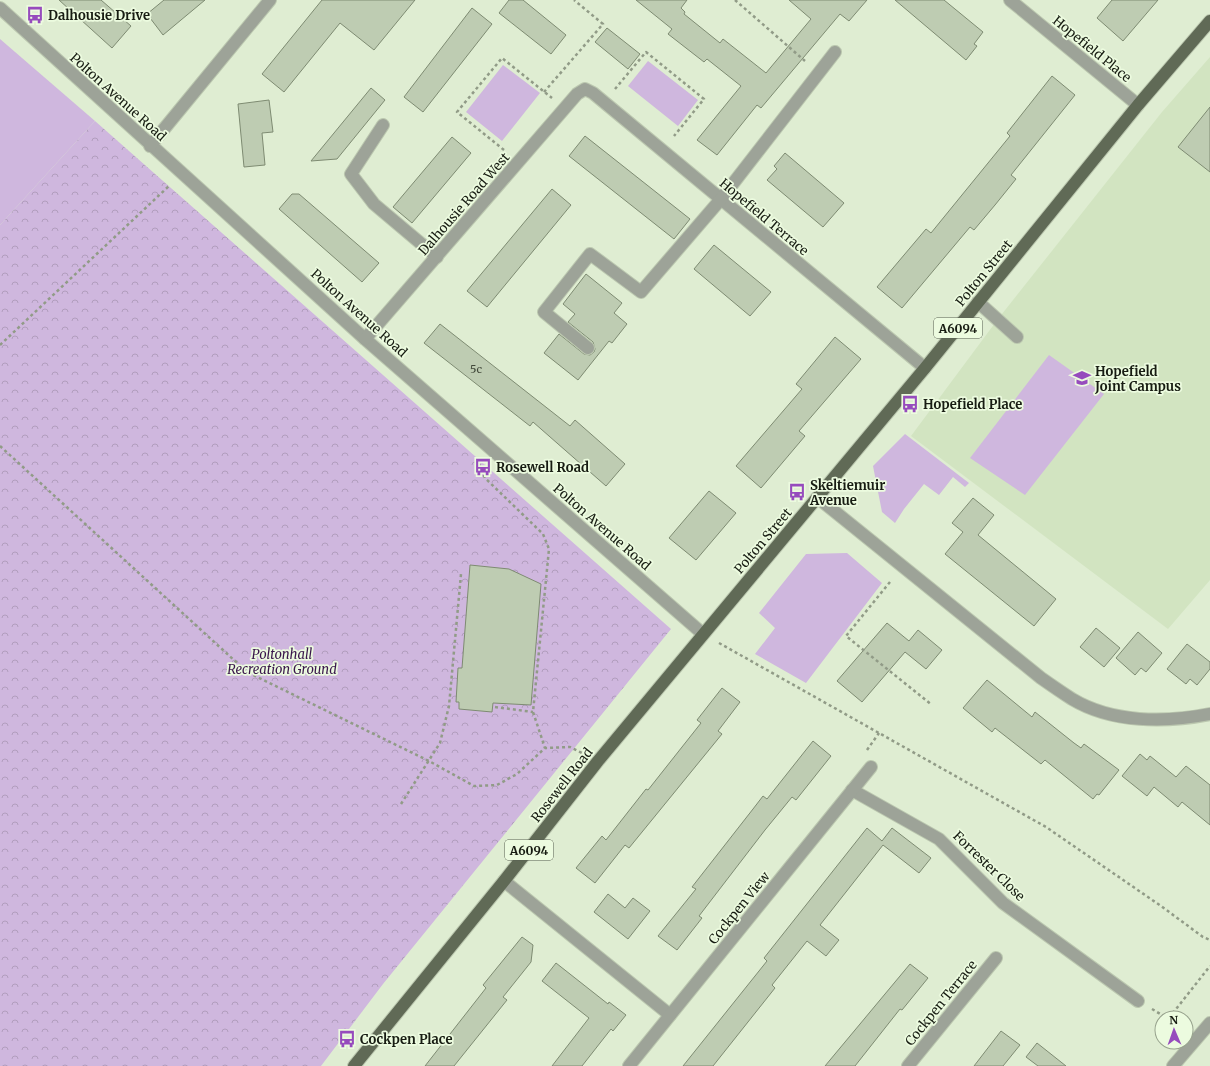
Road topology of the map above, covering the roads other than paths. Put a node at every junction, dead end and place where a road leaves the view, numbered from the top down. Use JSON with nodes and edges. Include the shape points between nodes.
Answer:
{"nodes":[{"id":1,"x":270,"y":0,"type":"edge"},
{"id":2,"x":1010,"y":0,"type":"edge"},
{"id":3,"x":0,"y":8,"type":"edge"},
{"id":4,"x":1210,"y":21,"type":"edge"},
{"id":5,"x":835,"y":52,"type":"dead end"},
{"id":6,"x":585,"y":90,"type":"joint"},
{"id":7,"x":1138,"y":105,"type":"junction"},
{"id":8,"x":383,"y":125,"type":"dead end"},
{"id":9,"x":150,"y":146,"type":"junction"},
{"id":10,"x":721,"y":199,"type":"junction"},
{"id":11,"x":437,"y":257,"type":"junction"},
{"id":12,"x":978,"y":302,"type":"junction"},
{"id":13,"x":1017,"y":337,"type":"dead end"},
{"id":14,"x":365,"y":339,"type":"junction"},
{"id":15,"x":588,"y":348,"type":"dead end"},
{"id":16,"x":925,"y":368,"type":"junction"},
{"id":17,"x":818,"y":498,"type":"junction"},
{"id":18,"x":703,"y":634,"type":"junction"},
{"id":19,"x":1210,"y":714,"type":"edge"},
{"id":20,"x":871,"y":767,"type":"dead end"},
{"id":21,"x":852,"y":790,"type":"junction"},
{"id":22,"x":504,"y":881,"type":"junction"},
{"id":23,"x":996,"y":958,"type":"dead end"},
{"id":24,"x":1138,"y":1001,"type":"dead end"},
{"id":25,"x":670,"y":1015,"type":"junction"},
{"id":26,"x":1210,"y":1023,"type":"edge"},
{"id":27,"x":354,"y":1066,"type":"edge"},
{"id":28,"x":629,"y":1066,"type":"edge"},
{"id":29,"x":908,"y":1066,"type":"edge"},
{"id":30,"x":1173,"y":1066,"type":"edge"}],
"edges":[{"from":1,"to":9,"type":"street"},
{"from":2,"to":7,"type":"street","name":"Hopefield Place"},
{"from":3,"to":9,"type":"street","name":"Polton Avenue Road"},
{"from":4,"to":7,"type":"main road","name":"Polton Street","number":"A6094"},
{"from":5,"to":10,"type":"street"},
{"from":6,"to":10,"type":"street","name":"Hopefield Terrace","via":[[593,93]]},
{"from":6,"to":11,"type":"street","name":"Dalhousie Road West","via":[[577,94]]},
{"from":7,"to":12,"type":"main road","name":"Polton Street","number":"A6094"},
{"from":8,"to":11,"type":"street","via":[[351,174],[374,204]]},
{"from":9,"to":14,"type":"street","name":"Polton Avenue Road"},
{"from":10,"to":15,"type":"street","via":[[641,292],[590,254],[544,312]]},
{"from":10,"to":16,"type":"street","name":"Hopefield Terrace"},
{"from":11,"to":14,"type":"street","name":"Dalhousie Road West"},
{"from":12,"to":13,"type":"street"},
{"from":12,"to":16,"type":"main road","name":"Polton Street","number":"A6094"},
{"from":14,"to":18,"type":"street","name":"Polton Avenue Road"},
{"from":16,"to":17,"type":"main road","name":"Polton Street","number":"A6094"},
{"from":17,"to":18,"type":"main road","name":"Polton Street","number":"A6094"},
{"from":17,"to":19,"type":"street","via":[[1041,678],[1073,699],[1103,711],[1135,718],[1178,720]]},
{"from":18,"to":22,"type":"main road","name":"Rosewell Road","number":"A6094","via":[[598,761]]},
{"from":20,"to":21,"type":"street","name":"Cockpen View"},
{"from":21,"to":24,"type":"street","name":"Forrester Close","via":[[939,839],[1003,903]]},
{"from":21,"to":25,"type":"street","name":"Cockpen View"},
{"from":22,"to":25,"type":"street"},
{"from":22,"to":27,"type":"main road","name":"Rosewell Road","number":"A6094"},
{"from":23,"to":29,"type":"street","name":"Cockpen Terrace"},
{"from":25,"to":28,"type":"street","name":"Cockpen View"},
{"from":26,"to":30,"type":"street"}]}
